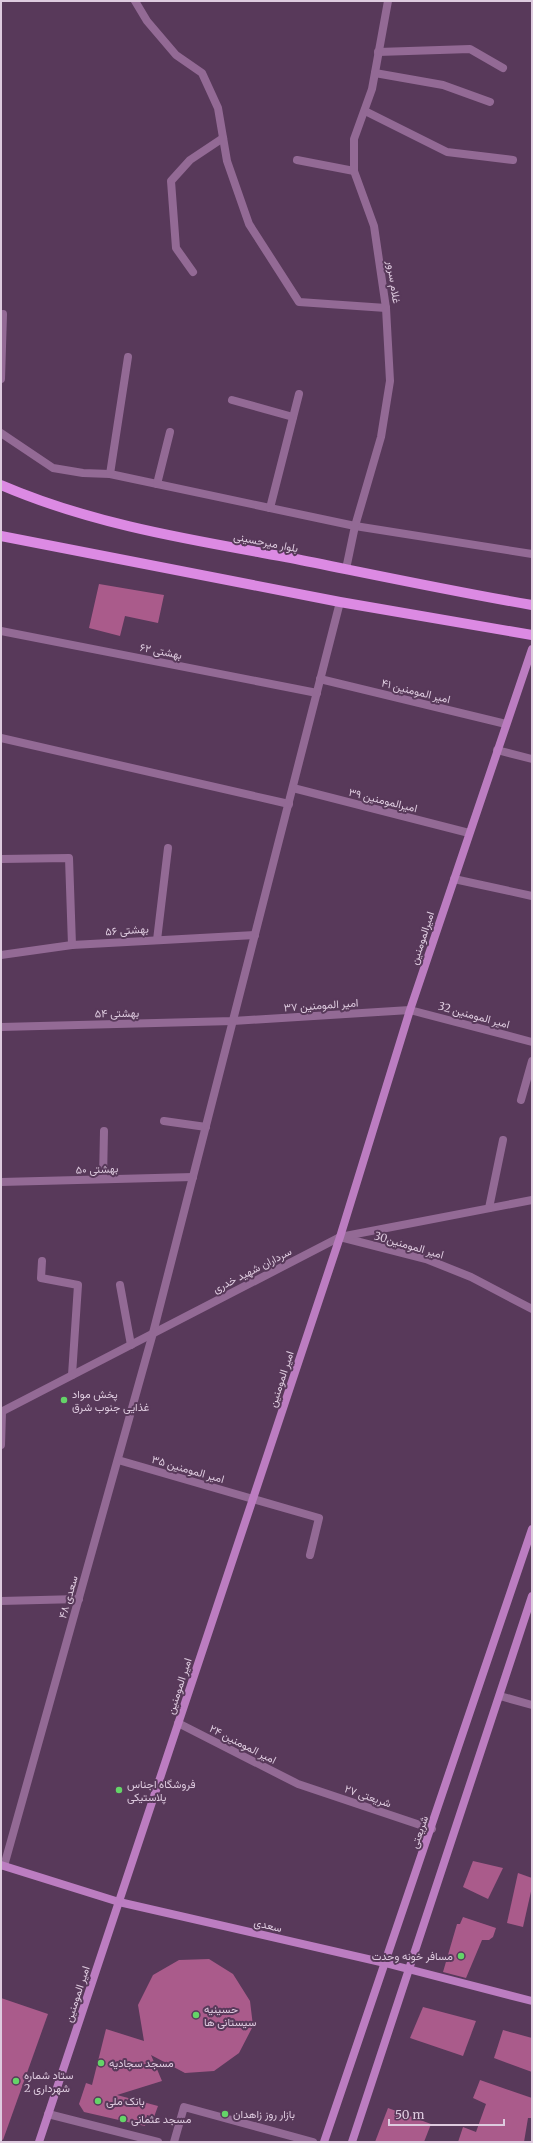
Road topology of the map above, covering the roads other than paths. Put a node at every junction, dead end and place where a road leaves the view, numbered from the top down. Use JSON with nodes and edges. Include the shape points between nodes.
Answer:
{"nodes":[{"id":1,"x":136,"y":1,"type":"edge"},
{"id":2,"x":388,"y":1,"type":"edge"},
{"id":3,"x":378,"y":52,"type":"junction"},
{"id":4,"x":503,"y":68,"type":"dead end"},
{"id":5,"x":375,"y":72,"type":"junction"},
{"id":6,"x":490,"y":102,"type":"dead end"},
{"id":7,"x":365,"y":111,"type":"junction"},
{"id":8,"x":223,"y":138,"type":"junction"},
{"id":9,"x":297,"y":160,"type":"dead end"},
{"id":10,"x":513,"y":160,"type":"dead end"},
{"id":11,"x":354,"y":171,"type":"junction"},
{"id":12,"x":193,"y":272,"type":"dead end"},
{"id":13,"x":386,"y":308,"type":"junction"},
{"id":14,"x":3,"y":314,"type":"dead end"},
{"id":15,"x":128,"y":357,"type":"dead end"},
{"id":16,"x":1,"y":379,"type":"edge"},
{"id":17,"x":299,"y":394,"type":"dead end"},
{"id":18,"x":232,"y":400,"type":"dead end"},
{"id":19,"x":293,"y":417,"type":"junction"},
{"id":20,"x":170,"y":432,"type":"dead end"},
{"id":21,"x":1,"y":433,"type":"edge"},
{"id":22,"x":110,"y":474,"type":"junction"},
{"id":23,"x":158,"y":484,"type":"junction"},
{"id":24,"x":1,"y":485,"type":"edge"},
{"id":25,"x":270,"y":508,"type":"junction"},
{"id":26,"x":355,"y":526,"type":"junction"},
{"id":27,"x":1,"y":536,"type":"edge"},
{"id":28,"x":532,"y":554,"type":"edge"},
{"id":29,"x":346,"y":569,"type":"junction"},
{"id":30,"x":340,"y":602,"type":"junction"},
{"id":31,"x":532,"y":605,"type":"edge"},
{"id":32,"x":1,"y":631,"type":"edge"},
{"id":33,"x":532,"y":634,"type":"edge"},
{"id":34,"x":532,"y":649,"type":"edge"},
{"id":35,"x":320,"y":679,"type":"junction"},
{"id":36,"x":317,"y":693,"type":"junction"},
{"id":37,"x":506,"y":724,"type":"junction"},
{"id":38,"x":1,"y":738,"type":"edge"},
{"id":39,"x":497,"y":750,"type":"junction"},
{"id":40,"x":532,"y":759,"type":"edge"},
{"id":41,"x":292,"y":788,"type":"junction"},
{"id":42,"x":289,"y":804,"type":"junction"},
{"id":43,"x":469,"y":833,"type":"junction"},
{"id":44,"x":168,"y":848,"type":"dead end"},
{"id":45,"x":1,"y":859,"type":"edge"},
{"id":46,"x":454,"y":879,"type":"junction"},
{"id":47,"x":532,"y":896,"type":"edge"},
{"id":48,"x":255,"y":935,"type":"junction"},
{"id":49,"x":156,"y":940,"type":"junction"},
{"id":50,"x":72,"y":945,"type":"junction"},
{"id":51,"x":1,"y":955,"type":"edge"},
{"id":52,"x":410,"y":1010,"type":"junction"},
{"id":53,"x":233,"y":1022,"type":"junction"},
{"id":54,"x":1,"y":1027,"type":"edge"},
{"id":55,"x":532,"y":1042,"type":"edge"},
{"id":56,"x":532,"y":1061,"type":"edge"},
{"id":57,"x":521,"y":1100,"type":"dead end"},
{"id":58,"x":164,"y":1121,"type":"dead end"},
{"id":59,"x":206,"y":1127,"type":"junction"},
{"id":60,"x":104,"y":1131,"type":"dead end"},
{"id":61,"x":503,"y":1140,"type":"dead end"},
{"id":62,"x":193,"y":1177,"type":"junction"},
{"id":63,"x":103,"y":1179,"type":"junction"},
{"id":64,"x":1,"y":1182,"type":"edge"},
{"id":65,"x":532,"y":1200,"type":"edge"},
{"id":66,"x":489,"y":1208,"type":"junction"},
{"id":67,"x":340,"y":1237,"type":"junction"},
{"id":68,"x":42,"y":1261,"type":"dead end"},
{"id":69,"x":120,"y":1285,"type":"dead end"},
{"id":70,"x":532,"y":1310,"type":"edge"},
{"id":71,"x":153,"y":1334,"type":"junction"},
{"id":72,"x":131,"y":1345,"type":"junction"},
{"id":73,"x":72,"y":1375,"type":"junction"},
{"id":74,"x":1,"y":1412,"type":"edge"},
{"id":75,"x":1,"y":1445,"type":"edge"},
{"id":76,"x":118,"y":1460,"type":"junction"},
{"id":77,"x":253,"y":1499,"type":"junction"},
{"id":78,"x":532,"y":1529,"type":"edge"},
{"id":79,"x":310,"y":1555,"type":"dead end"},
{"id":80,"x":532,"y":1596,"type":"edge"},
{"id":81,"x":79,"y":1599,"type":"junction"},
{"id":82,"x":1,"y":1601,"type":"edge"},
{"id":83,"x":500,"y":1696,"type":"junction"},
{"id":84,"x":532,"y":1705,"type":"edge"},
{"id":85,"x":178,"y":1723,"type":"junction"},
{"id":86,"x":298,"y":1784,"type":"joint"},
{"id":87,"x":432,"y":1829,"type":"junction"},
{"id":88,"x":3,"y":1866,"type":"edge"},
{"id":89,"x":118,"y":1902,"type":"junction"},
{"id":90,"x":385,"y":1963,"type":"junction"},
{"id":91,"x":410,"y":1970,"type":"junction"},
{"id":92,"x":532,"y":2001,"type":"edge"},
{"id":93,"x":48,"y":2114,"type":"junction"},
{"id":94,"x":40,"y":2142,"type":"edge"},
{"id":95,"x":158,"y":2142,"type":"edge"},
{"id":96,"x":174,"y":2142,"type":"edge"},
{"id":97,"x":313,"y":2142,"type":"edge"},
{"id":98,"x":324,"y":2142,"type":"edge"},
{"id":99,"x":352,"y":2142,"type":"edge"}],
"edges":[{"from":1,"to":8,"type":"street","via":[[146,21],[176,55],[202,74],[218,108]]},
{"from":2,"to":3,"type":"street","name":"غلام سرور"},
{"from":3,"to":4,"type":"street","via":[[470,49]]},
{"from":3,"to":5,"type":"street","name":"غلام سرور"},
{"from":5,"to":6,"type":"street","via":[[443,85]]},
{"from":5,"to":7,"type":"street","name":"غلام سرور"},
{"from":7,"to":10,"type":"street","via":[[448,152]]},
{"from":7,"to":11,"type":"street","name":"غلام سرور","via":[[354,139]]},
{"from":8,"to":12,"type":"street","via":[[190,160],[171,181],[176,248]]},
{"from":8,"to":13,"type":"street","via":[[227,162],[249,224],[298,302]]},
{"from":9,"to":11,"type":"street"},
{"from":11,"to":13,"type":"street","name":"غلام سرور","via":[[374,226]]},
{"from":13,"to":26,"type":"street","name":"غلام سرور","via":[[390,381],[381,437]]},
{"from":14,"to":16,"type":"street"},
{"from":15,"to":22,"type":"street"},
{"from":17,"to":19,"type":"street"},
{"from":18,"to":19,"type":"street"},
{"from":19,"to":25,"type":"street"},
{"from":20,"to":23,"type":"street"},
{"from":21,"to":22,"type":"street","via":[[53,468]]},
{"from":22,"to":23,"type":"street"},
{"from":23,"to":25,"type":"street"},
{"from":24,"to":29,"type":"main road","name":"بلوار میرحسینی","via":[[83,515],[135,529]]},
{"from":25,"to":26,"type":"street"},
{"from":26,"to":28,"type":"street"},
{"from":26,"to":29,"type":"street","name":"غلام سرور"},
{"from":27,"to":30,"type":"main road"},
{"from":29,"to":31,"type":"main road","name":"بلوار میرحسینی"},
{"from":30,"to":33,"type":"main road"},
{"from":30,"to":35,"type":"street","name":"سعدی ۴۸"},
{"from":32,"to":36,"type":"street","name":"بهشتی ۶۲"},
{"from":34,"to":37,"type":"main road","name":"امیرالمومنین"},
{"from":35,"to":36,"type":"street","name":"سعدی ۴۸"},
{"from":35,"to":37,"type":"street","name":"امیر المومنین ۴۱"},
{"from":36,"to":41,"type":"street","name":"سعدی ۴۸"},
{"from":37,"to":39,"type":"main road","name":"امیرالمومنین"},
{"from":38,"to":42,"type":"street"},
{"from":39,"to":40,"type":"street"},
{"from":39,"to":43,"type":"main road","name":"امیرالمومنین"},
{"from":41,"to":42,"type":"street","name":"سعدی ۴۸"},
{"from":41,"to":43,"type":"street","name":"امیرالمومنین ۳۹"},
{"from":42,"to":48,"type":"street","name":"سعدی ۴۸"},
{"from":43,"to":46,"type":"main road","name":"امیرالمومنین"},
{"from":44,"to":49,"type":"street"},
{"from":45,"to":50,"type":"street","via":[[69,858]]},
{"from":46,"to":47,"type":"street"},
{"from":46,"to":52,"type":"main road","name":"امیرالمومنین"},
{"from":48,"to":49,"type":"street","name":"بهشتی ۵۶"},
{"from":48,"to":53,"type":"street","name":"سعدی ۴۸"},
{"from":49,"to":50,"type":"street","name":"بهشتی ۵۶"},
{"from":50,"to":51,"type":"street","name":"بهشتی ۵۶"},
{"from":52,"to":53,"type":"street","name":"امیر المومنین ۳۷"},
{"from":52,"to":55,"type":"street","name":"امیر المومنین 32"},
{"from":52,"to":67,"type":"main road","name":"امیرالمومنین"},
{"from":53,"to":54,"type":"street","name":"بهشتی ۵۴"},
{"from":53,"to":59,"type":"street","name":"سعدی ۴۸"},
{"from":56,"to":57,"type":"street"},
{"from":58,"to":59,"type":"street"},
{"from":59,"to":62,"type":"street","name":"سعدی ۴۸"},
{"from":60,"to":63,"type":"street"},
{"from":61,"to":66,"type":"street"},
{"from":62,"to":63,"type":"street","name":"بهشتی ۵۰"},
{"from":62,"to":71,"type":"street","name":"سعدی ۴۸"},
{"from":63,"to":64,"type":"street","name":"بهشتی ۵۰"},
{"from":65,"to":66,"type":"street","name":"سرداران شهید خدری"},
{"from":66,"to":67,"type":"street","name":"سرداران شهید خدری"},
{"from":67,"to":70,"type":"street","name":"امیر المومنین30","via":[[426,1259],[471,1277]]},
{"from":67,"to":71,"type":"street","name":"سرداران شهید خدری"},
{"from":67,"to":77,"type":"main road","name":"امیر المومنین"},
{"from":68,"to":73,"type":"street","via":[[41,1278],[78,1285]]},
{"from":69,"to":72,"type":"street"},
{"from":71,"to":72,"type":"street","name":"سرداران شهید خدری"},
{"from":71,"to":76,"type":"street","name":"سعدی ۴۸"},
{"from":72,"to":73,"type":"street","name":"سرداران شهید خدری"},
{"from":73,"to":74,"type":"street","name":"سرداران شهید خدری"},
{"from":74,"to":75,"type":"street"},
{"from":76,"to":77,"type":"street","name":"امیر المومنین ۳۵"},
{"from":76,"to":81,"type":"street","name":"سعدی ۴۸"},
{"from":77,"to":79,"type":"street","name":"امیر المومنین ۳۵","via":[[319,1518]]},
{"from":77,"to":85,"type":"main road","name":"امیر المومنین"},
{"from":78,"to":87,"type":"main road","name":"شریعتی"},
{"from":80,"to":83,"type":"main road"},
{"from":81,"to":82,"type":"street"},
{"from":81,"to":88,"type":"street","name":"سعدی ۴۸"},
{"from":83,"to":84,"type":"street"},
{"from":83,"to":91,"type":"main road"},
{"from":85,"to":86,"type":"street","name":"امیر المومنین ۲۴"},
{"from":85,"to":89,"type":"main road","name":"امیر المومنین"},
{"from":86,"to":87,"type":"street","name":"شریعتی ۲۷"},
{"from":87,"to":90,"type":"main road","name":"شریعتی"},
{"from":88,"to":89,"type":"main road","name":"سعدی"},
{"from":89,"to":90,"type":"main road","name":"سعدی"},
{"from":89,"to":93,"type":"main road","name":"امیر المومنین"},
{"from":90,"to":91,"type":"main road","name":"سعدی"},
{"from":90,"to":98,"type":"main road","name":"شریعتی"},
{"from":91,"to":92,"type":"main road","name":"سعدی"},
{"from":91,"to":99,"type":"main road"},
{"from":93,"to":94,"type":"main road","name":"امیر المومنین"},
{"from":93,"to":95,"type":"street"},
{"from":96,"to":97,"type":"street","via":[[184,2107]]}]}
